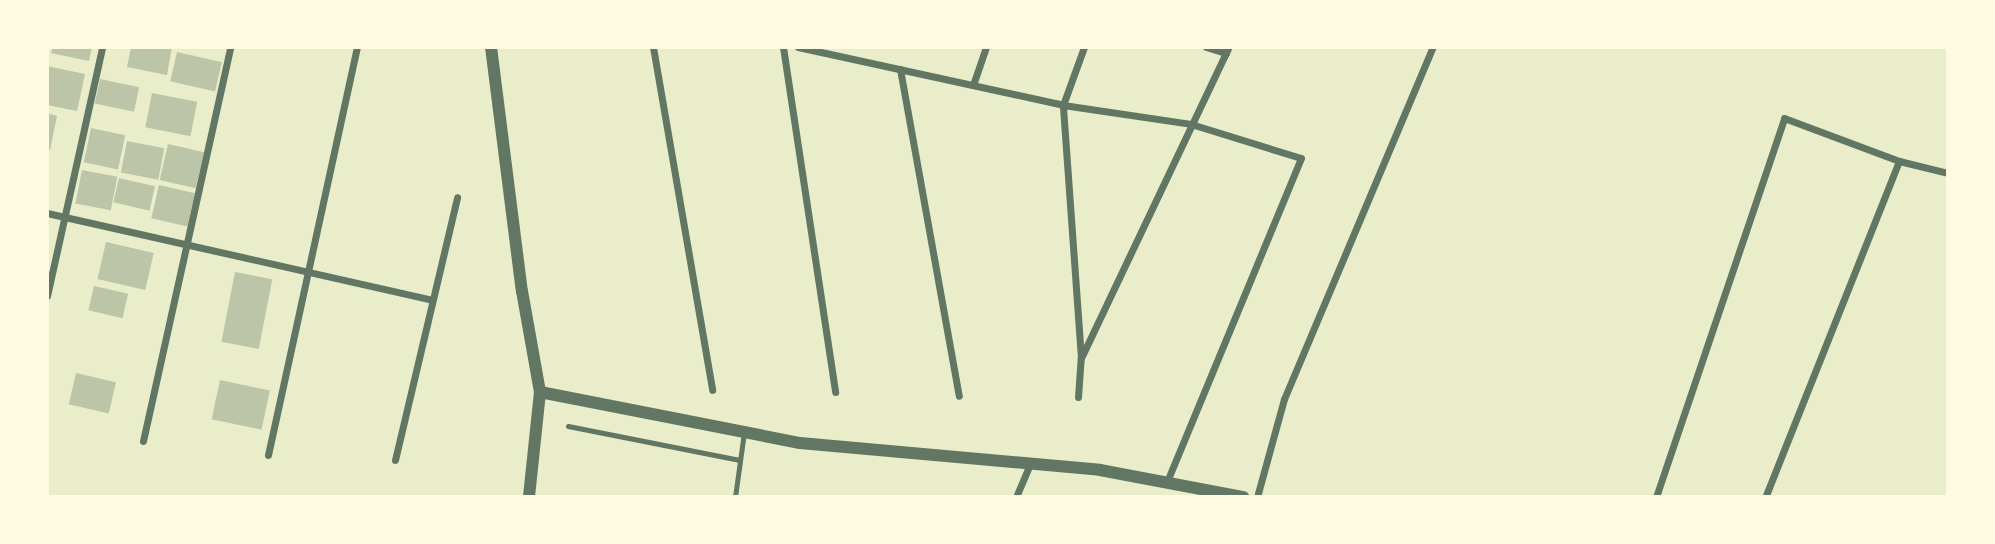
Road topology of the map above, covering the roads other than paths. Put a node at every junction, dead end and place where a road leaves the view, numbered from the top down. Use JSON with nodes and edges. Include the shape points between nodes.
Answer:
{"nodes":[{"id":1,"x":102,"y":47,"type":"edge"},
{"id":2,"x":230,"y":47,"type":"edge"},
{"id":3,"x":357,"y":47,"type":"edge"},
{"id":4,"x":491,"y":47,"type":"edge"},
{"id":5,"x":653,"y":47,"type":"edge"},
{"id":6,"x":783,"y":47,"type":"edge"},
{"id":7,"x":798,"y":47,"type":"edge"},
{"id":8,"x":986,"y":47,"type":"edge"},
{"id":9,"x":1084,"y":47,"type":"edge"},
{"id":10,"x":1206,"y":47,"type":"edge"},
{"id":11,"x":1433,"y":47,"type":"edge"},
{"id":12,"x":1228,"y":50,"type":"edge"},
{"id":13,"x":900,"y":69,"type":"junction"},
{"id":14,"x":973,"y":85,"type":"junction"},
{"id":15,"x":1063,"y":105,"type":"junction"},
{"id":16,"x":1191,"y":124,"type":"junction"},
{"id":17,"x":1899,"y":161,"type":"junction"},
{"id":18,"x":1948,"y":173,"type":"edge"},
{"id":19,"x":457,"y":197,"type":"dead end"},
{"id":20,"x":47,"y":213,"type":"edge"},
{"id":21,"x":65,"y":217,"type":"junction"},
{"id":22,"x":188,"y":245,"type":"junction"},
{"id":23,"x":306,"y":271,"type":"junction"},
{"id":24,"x":47,"y":296,"type":"edge"},
{"id":25,"x":432,"y":300,"type":"junction"},
{"id":26,"x":1081,"y":358,"type":"junction"},
{"id":27,"x":712,"y":390,"type":"dead end"},
{"id":28,"x":540,"y":392,"type":"junction"},
{"id":29,"x":835,"y":392,"type":"dead end"},
{"id":30,"x":959,"y":396,"type":"dead end"},
{"id":31,"x":1077,"y":397,"type":"dead end"},
{"id":32,"x":568,"y":426,"type":"dead end"},
{"id":33,"x":744,"y":432,"type":"junction"},
{"id":34,"x":143,"y":441,"type":"dead end"},
{"id":35,"x":268,"y":455,"type":"dead end"},
{"id":36,"x":395,"y":460,"type":"dead end"},
{"id":37,"x":740,"y":460,"type":"junction"},
{"id":38,"x":1030,"y":464,"type":"junction"},
{"id":39,"x":1167,"y":482,"type":"junction"},
{"id":40,"x":529,"y":497,"type":"edge"},
{"id":41,"x":735,"y":497,"type":"edge"},
{"id":42,"x":1016,"y":497,"type":"edge"},
{"id":43,"x":1242,"y":497,"type":"edge"},
{"id":44,"x":1257,"y":497,"type":"edge"},
{"id":45,"x":1656,"y":497,"type":"edge"},
{"id":46,"x":1765,"y":497,"type":"edge"}],
"edges":[{"from":1,"to":21,"type":"street"},
{"from":2,"to":22,"type":"street"},
{"from":3,"to":23,"type":"street"},
{"from":4,"to":28,"type":"street","via":[[522,291]]},
{"from":5,"to":27,"type":"street"},
{"from":6,"to":29,"type":"street"},
{"from":7,"to":13,"type":"street"},
{"from":8,"to":14,"type":"street"},
{"from":9,"to":15,"type":"street"},
{"from":10,"to":12,"type":"street"},
{"from":11,"to":44,"type":"street","via":[[1284,399]]},
{"from":12,"to":16,"type":"street"},
{"from":13,"to":14,"type":"street"},
{"from":13,"to":30,"type":"street"},
{"from":14,"to":15,"type":"street"},
{"from":15,"to":16,"type":"street"},
{"from":15,"to":26,"type":"street"},
{"from":16,"to":26,"type":"street"},
{"from":16,"to":39,"type":"street","via":[[1301,158]]},
{"from":17,"to":18,"type":"street"},
{"from":17,"to":45,"type":"street","via":[[1784,118]]},
{"from":17,"to":46,"type":"street"},
{"from":19,"to":25,"type":"street"},
{"from":20,"to":21,"type":"street"},
{"from":21,"to":22,"type":"street"},
{"from":21,"to":24,"type":"street"},
{"from":22,"to":23,"type":"street"},
{"from":22,"to":34,"type":"street"},
{"from":23,"to":25,"type":"street"},
{"from":23,"to":35,"type":"street"},
{"from":25,"to":36,"type":"street"},
{"from":26,"to":31,"type":"street"},
{"from":28,"to":33,"type":"street"},
{"from":28,"to":40,"type":"street"},
{"from":32,"to":37,"type":"lane"},
{"from":33,"to":37,"type":"lane"},
{"from":33,"to":38,"type":"street","via":[[800,443]]},
{"from":37,"to":41,"type":"lane"},
{"from":38,"to":39,"type":"street"},
{"from":38,"to":42,"type":"street"},
{"from":39,"to":43,"type":"street"}]}
